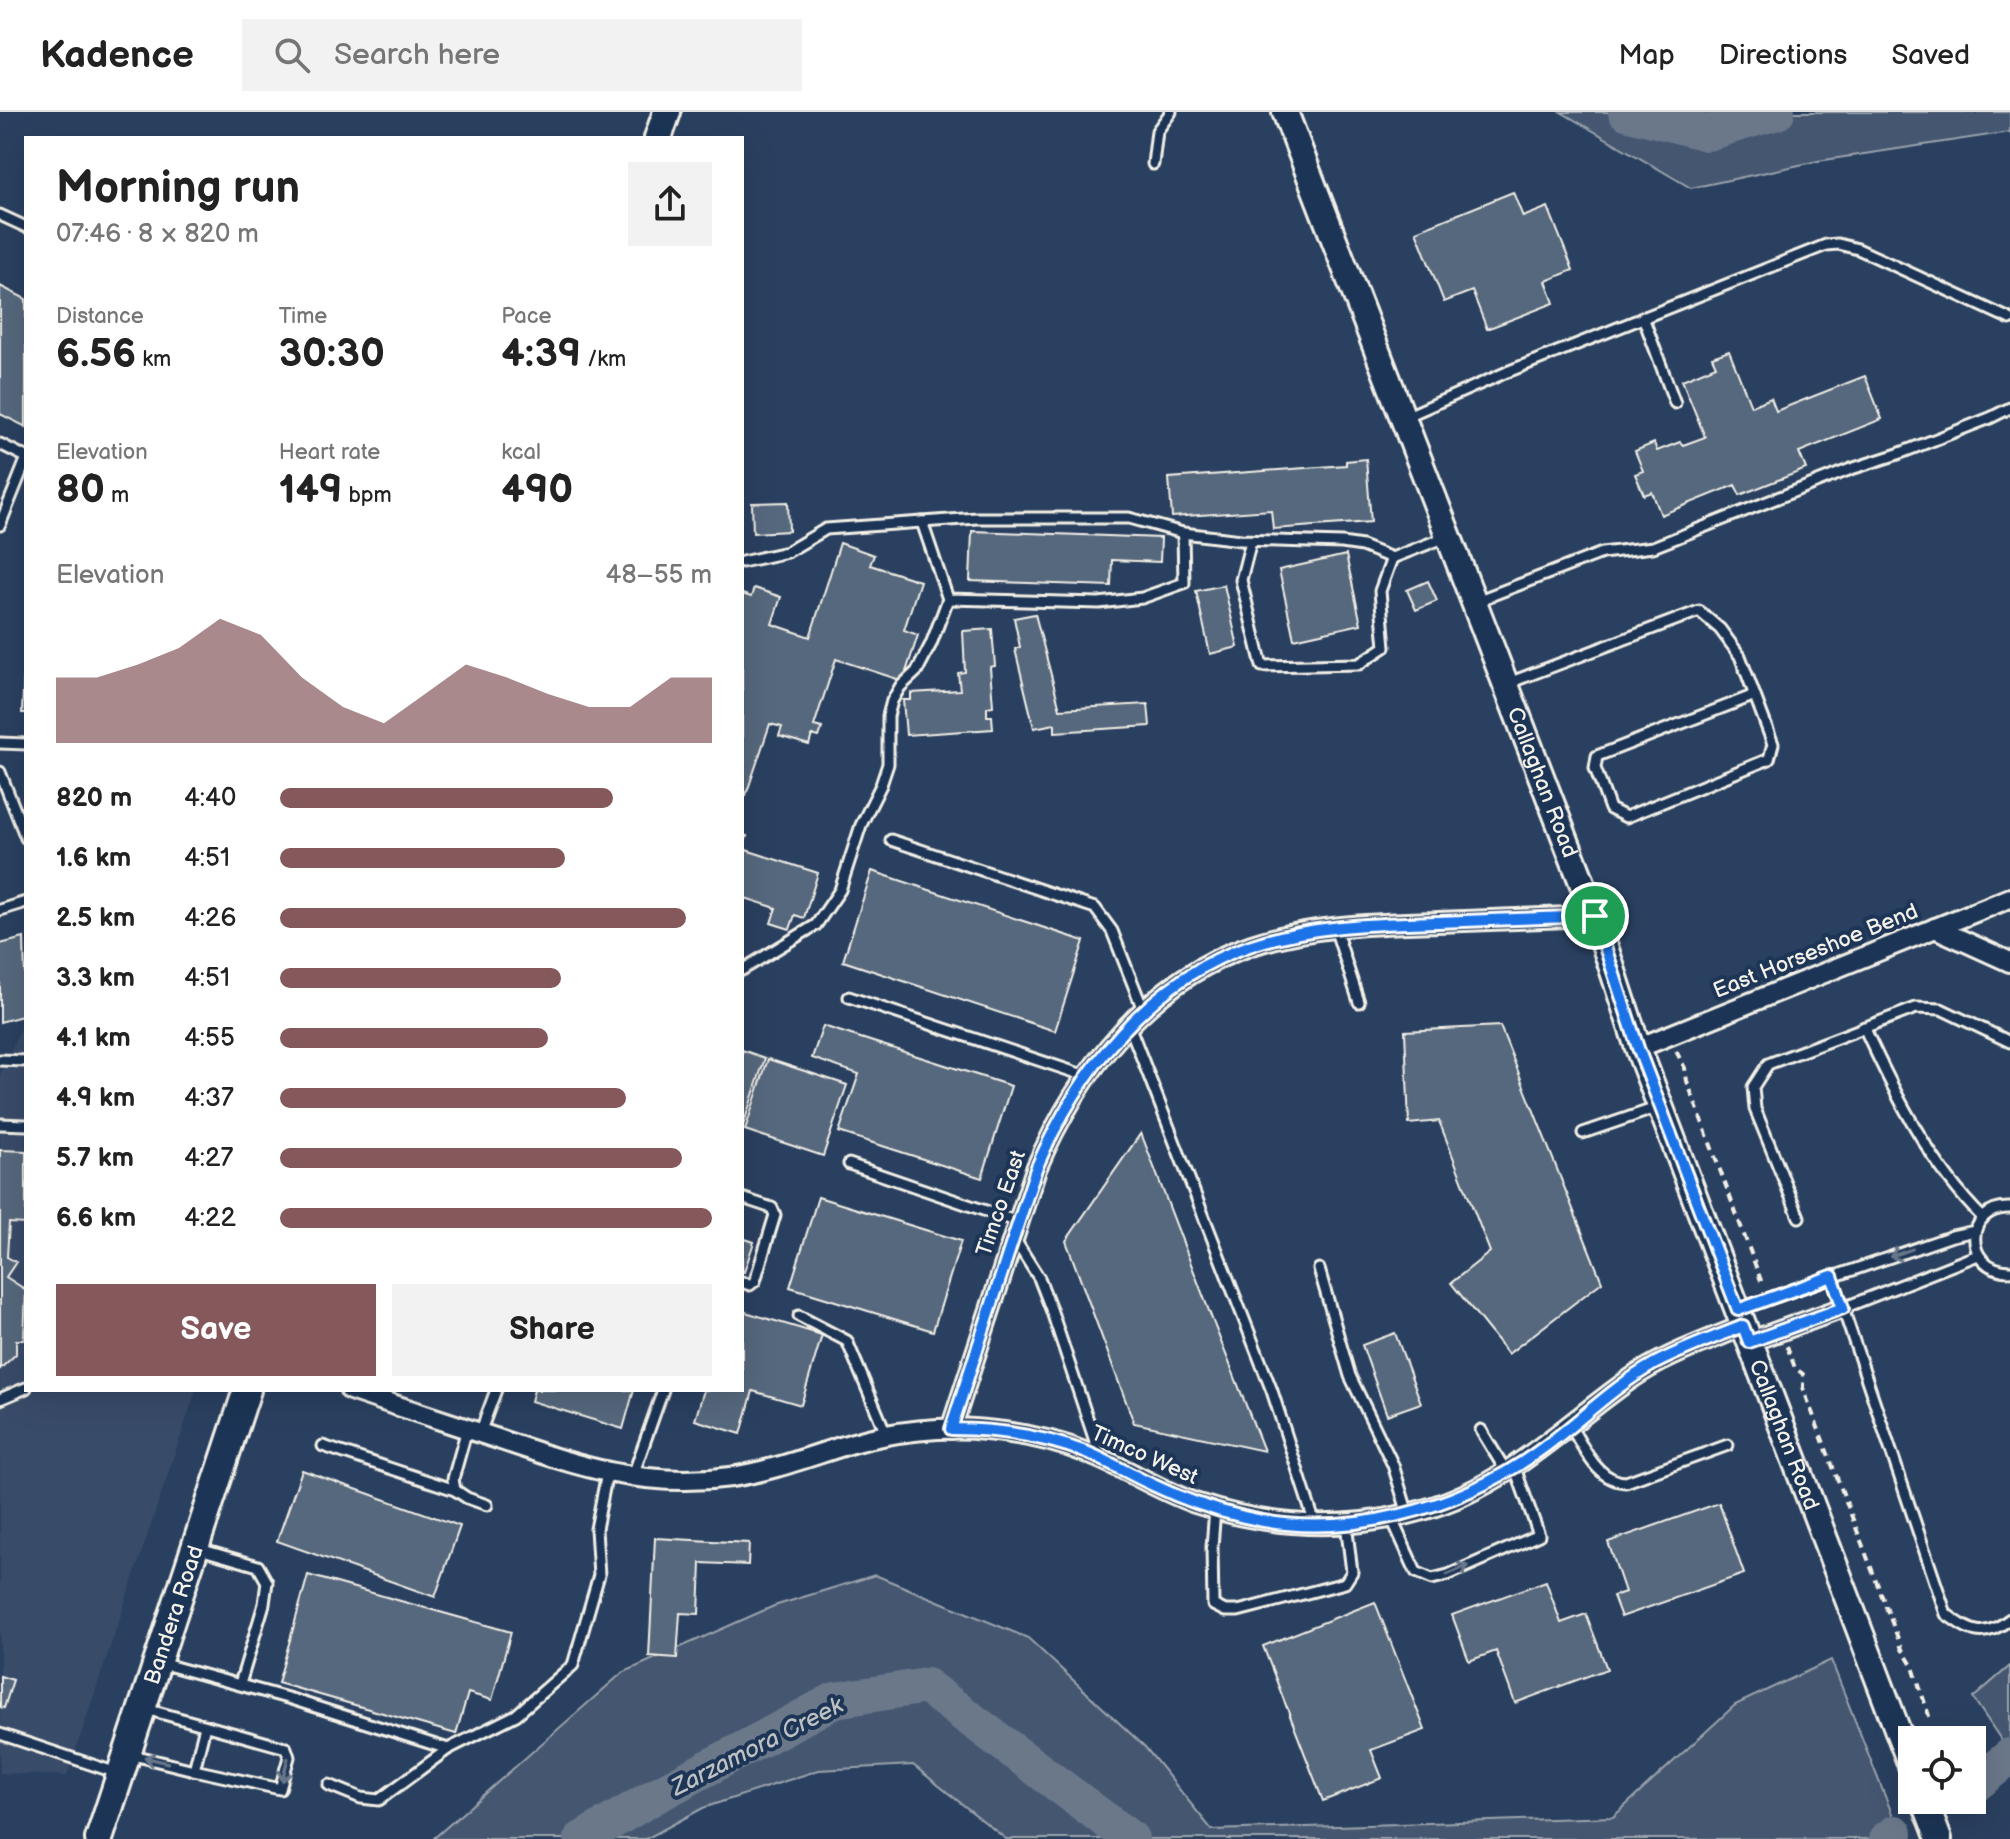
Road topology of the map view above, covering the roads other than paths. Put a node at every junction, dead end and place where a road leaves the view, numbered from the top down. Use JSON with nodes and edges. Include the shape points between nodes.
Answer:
{"nodes":[{"id":1,"x":667,"y":112,"type":"edge"},
{"id":2,"x":1171,"y":112,"type":"edge"},
{"id":3,"x":1285,"y":112,"type":"edge"},
{"id":4,"x":659,"y":136,"type":"edge"},
{"id":5,"x":1153,"y":164,"type":"dead end"},
{"id":6,"x":0,"y":215,"type":"edge"},
{"id":7,"x":24,"y":226,"type":"edge"},
{"id":8,"x":1643,"y":317,"type":"junction"},
{"id":9,"x":2010,"y":319,"type":"edge"},
{"id":10,"x":1675,"y":403,"type":"dead end"},
{"id":11,"x":2010,"y":408,"type":"edge"},
{"id":12,"x":1403,"y":418,"type":"junction"},
{"id":13,"x":0,"y":444,"type":"edge"},
{"id":14,"x":24,"y":457,"type":"edge"},
{"id":15,"x":24,"y":463,"type":"edge"},
{"id":16,"x":0,"y":493,"type":"edge"},
{"id":17,"x":11,"y":498,"type":"junction"},
{"id":18,"x":922,"y":522,"type":"junction"},
{"id":19,"x":0,"y":525,"type":"edge"},
{"id":20,"x":1183,"y":533,"type":"junction"},
{"id":21,"x":1448,"y":536,"type":"junction"},
{"id":22,"x":1251,"y":541,"type":"junction"},
{"id":23,"x":1392,"y":558,"type":"junction"},
{"id":24,"x":744,"y":562,"type":"edge"},
{"id":25,"x":948,"y":599,"type":"junction"},
{"id":26,"x":1474,"y":602,"type":"junction"},
{"id":27,"x":1506,"y":684,"type":"junction"},
{"id":28,"x":1755,"y":695,"type":"junction"},
{"id":29,"x":0,"y":743,"type":"edge"},
{"id":30,"x":24,"y":744,"type":"edge"},
{"id":31,"x":0,"y":772,"type":"edge"},
{"id":32,"x":5,"y":796,"type":"edge"},
{"id":33,"x":24,"y":834,"type":"edge"},
{"id":34,"x":891,"y":840,"type":"dead end"},
{"id":35,"x":2010,"y":898,"type":"edge"},
{"id":36,"x":24,"y":903,"type":"edge"},
{"id":37,"x":0,"y":910,"type":"edge"},
{"id":38,"x":1595,"y":916,"type":"junction"},
{"id":39,"x":1335,"y":928,"type":"junction"},
{"id":40,"x":1935,"y":928,"type":"junction"},
{"id":41,"x":2010,"y":962,"type":"edge"},
{"id":42,"x":744,"y":969,"type":"edge"},
{"id":43,"x":849,"y":997,"type":"dead end"},
{"id":44,"x":1359,"y":1002,"type":"dead end"},
{"id":45,"x":1144,"y":1012,"type":"junction"},
{"id":46,"x":1129,"y":1025,"type":"junction"},
{"id":47,"x":1864,"y":1027,"type":"junction"},
{"id":48,"x":2010,"y":1042,"type":"edge"},
{"id":49,"x":1638,"y":1048,"type":"junction"},
{"id":50,"x":0,"y":1060,"type":"edge"},
{"id":51,"x":24,"y":1061,"type":"edge"},
{"id":52,"x":1086,"y":1076,"type":"junction"},
{"id":53,"x":1661,"y":1106,"type":"junction"},
{"id":54,"x":0,"y":1124,"type":"edge"},
{"id":55,"x":24,"y":1125,"type":"edge"},
{"id":56,"x":1583,"y":1133,"type":"dead end"},
{"id":57,"x":849,"y":1164,"type":"dead end"},
{"id":58,"x":744,"y":1199,"type":"edge"},
{"id":59,"x":2010,"y":1208,"type":"edge"},
{"id":60,"x":1799,"y":1217,"type":"dead end"},
{"id":61,"x":1983,"y":1218,"type":"junction"},
{"id":62,"x":1016,"y":1229,"type":"junction"},
{"id":63,"x":1975,"y":1231,"type":"junction"},
{"id":64,"x":1978,"y":1255,"type":"junction"},
{"id":65,"x":1319,"y":1269,"type":"dead end"},
{"id":66,"x":2010,"y":1271,"type":"edge"},
{"id":67,"x":1832,"y":1276,"type":"junction"},
{"id":68,"x":744,"y":1283,"type":"edge"},
{"id":69,"x":1843,"y":1308,"type":"junction"},
{"id":70,"x":799,"y":1316,"type":"dead end"},
{"id":71,"x":1743,"y":1326,"type":"junction"},
{"id":72,"x":24,"y":1389,"type":"edge"},
{"id":73,"x":246,"y":1392,"type":"edge"},
{"id":74,"x":356,"y":1392,"type":"edge"},
{"id":75,"x":495,"y":1392,"type":"edge"},
{"id":76,"x":662,"y":1392,"type":"edge"},
{"id":77,"x":0,"y":1399,"type":"edge"},
{"id":78,"x":1570,"y":1426,"type":"junction"},
{"id":79,"x":951,"y":1429,"type":"junction"},
{"id":80,"x":1481,"y":1430,"type":"dead end"},
{"id":81,"x":473,"y":1431,"type":"junction"},
{"id":82,"x":887,"y":1436,"type":"junction"},
{"id":83,"x":1728,"y":1445,"type":"dead end"},
{"id":84,"x":323,"y":1446,"type":"dead end"},
{"id":85,"x":1101,"y":1459,"type":"junction"},
{"id":86,"x":1511,"y":1470,"type":"junction"},
{"id":87,"x":607,"y":1473,"type":"junction"},
{"id":88,"x":632,"y":1478,"type":"junction"},
{"id":89,"x":455,"y":1490,"type":"junction"},
{"id":90,"x":487,"y":1505,"type":"dead end"},
{"id":91,"x":1215,"y":1509,"type":"junction"},
{"id":92,"x":1400,"y":1515,"type":"junction"},
{"id":93,"x":1346,"y":1523,"type":"junction"},
{"id":94,"x":1315,"y":1524,"type":"junction"},
{"id":95,"x":195,"y":1548,"type":"junction"},
{"id":96,"x":2010,"y":1619,"type":"edge"},
{"id":97,"x":158,"y":1662,"type":"junction"},
{"id":98,"x":240,"y":1684,"type":"junction"},
{"id":99,"x":143,"y":1708,"type":"junction"},
{"id":100,"x":205,"y":1726,"type":"junction"},
{"id":101,"x":1898,"y":1731,"type":"edge"},
{"id":102,"x":0,"y":1734,"type":"edge"},
{"id":103,"x":448,"y":1749,"type":"junction"},
{"id":104,"x":124,"y":1764,"type":"junction"},
{"id":105,"x":194,"y":1770,"type":"junction"},
{"id":106,"x":329,"y":1785,"type":"dead end"},
{"id":107,"x":1929,"y":1814,"type":"edge"},
{"id":108,"x":99,"y":1839,"type":"edge"},
{"id":109,"x":1939,"y":1839,"type":"edge"}],
"edges":[{"from":1,"to":4,"type":"main road"},
{"from":2,"to":5,"type":"lane","via":[[1157,131]]},
{"from":3,"to":12,"type":"main road","name":"Callaghan Road"},
{"from":6,"to":7,"type":"lane"},
{"from":8,"to":9,"type":"lane","via":[[1798,254],[1838,244]]},
{"from":8,"to":10,"type":"lane"},
{"from":8,"to":12,"type":"lane"},
{"from":11,"to":26,"type":"lane","via":[[1653,547],[1602,553]]},
{"from":12,"to":21,"type":"main road","name":"Callaghan Road"},
{"from":13,"to":14,"type":"lane"},
{"from":15,"to":17,"type":"lane"},
{"from":16,"to":17,"type":"lane"},
{"from":17,"to":19,"type":"lane"},
{"from":18,"to":20,"type":"lane","via":[[1129,518]]},
{"from":18,"to":24,"type":"lane","via":[[826,529],[787,552]]},
{"from":18,"to":25,"type":"lane"},
{"from":20,"to":22,"type":"lane"},
{"from":20,"to":25,"type":"lane","via":[[1184,583],[1142,598],[1099,603]]},
{"from":21,"to":23,"type":"lane"},
{"from":21,"to":26,"type":"main road","name":"Callaghan Road"},
{"from":22,"to":23,"type":"lane","via":[[1342,543]]},
{"from":22,"to":23,"type":"lane","via":[[1241,580],[1262,666],[1359,664],[1385,647],[1380,591]]},
{"from":25,"to":42,"type":"lane","via":[[917,671],[892,701],[888,764],[840,890],[816,925]]},
{"from":26,"to":27,"type":"main road","name":"Callaghan Road"},
{"from":27,"to":28,"type":"lane","via":[[1699,611],[1740,656]]},
{"from":27,"to":38,"type":"main road","name":"Callaghan Road"},
{"from":28,"to":28,"type":"lane","via":[[1773,744],[1769,759],[1626,817],[1610,809],[1595,768],[1597,756]]},
{"from":29,"to":30,"type":"lane"},
{"from":31,"to":32,"type":"lane"},
{"from":32,"to":33,"type":"lane"},
{"from":34,"to":45,"type":"lane","via":[[1095,908],[1112,931]]},
{"from":35,"to":40,"type":"street","name":"East Horseshoe Bend"},
{"from":36,"to":37,"type":"lane"},
{"from":38,"to":39,"type":"street","name":"Timco East"},
{"from":38,"to":49,"type":"main road","name":"Callaghan Road"},
{"from":39,"to":44,"type":"lane"},
{"from":39,"to":45,"type":"street","name":"Timco East","via":[[1249,946],[1182,981]]},
{"from":40,"to":41,"type":"street"},
{"from":40,"to":49,"type":"street","name":"East Horseshoe Bend"},
{"from":43,"to":52,"type":"lane"},
{"from":45,"to":46,"type":"street","name":"Timco East"},
{"from":46,"to":52,"type":"street","name":"Timco East"},
{"from":46,"to":94,"type":"lane","via":[[1272,1391]]},
{"from":47,"to":48,"type":"lane","via":[[1916,1008],[1941,1009]]},
{"from":47,"to":60,"type":"lane","via":[[1768,1064],[1753,1087],[1755,1109]]},
{"from":47,"to":61,"type":"lane","via":[[1897,1099],[1965,1200]]},
{"from":49,"to":53,"type":"main road","name":"Callaghan Road"},
{"from":50,"to":51,"type":"lane"},
{"from":52,"to":62,"type":"street","name":"Timco East","via":[[1052,1130]]},
{"from":53,"to":56,"type":"lane"},
{"from":53,"to":71,"type":"main road","name":"Callaghan Road"},
{"from":54,"to":55,"type":"lane"},
{"from":57,"to":62,"type":"lane"},
{"from":58,"to":68,"type":"lane","via":[[772,1208],[775,1215],[755,1281]]},
{"from":59,"to":61,"type":"lane"},
{"from":61,"to":63,"type":"lane"},
{"from":62,"to":79,"type":"street","name":"Timco East"},
{"from":62,"to":85,"type":"lane","via":[[1051,1309]]},
{"from":63,"to":64,"type":"lane"},
{"from":63,"to":67,"type":"lane","one_way":true},
{"from":64,"to":66,"type":"lane","via":[[1990,1267]]},
{"from":64,"to":69,"type":"lane"},
{"from":65,"to":92,"type":"lane","via":[[1350,1376],[1393,1465]]},
{"from":67,"to":69,"type":"lane"},
{"from":67,"to":71,"type":"lane"},
{"from":69,"to":71,"type":"street","name":"Timco West"},
{"from":69,"to":96,"type":"lane","via":[[1946,1614],[1969,1630],[1995,1631]]},
{"from":70,"to":82,"type":"lane","via":[[847,1341]]},
{"from":71,"to":78,"type":"street","name":"Timco West","via":[[1656,1363]]},
{"from":71,"to":101,"type":"main road","name":"Callaghan Road"},
{"from":72,"to":77,"type":"lane"},
{"from":73,"to":95,"type":"main road","name":"Bandera Road"},
{"from":74,"to":81,"type":"street","name":"Timco West"},
{"from":75,"to":81,"type":"lane"},
{"from":76,"to":88,"type":"lane"},
{"from":78,"to":83,"type":"lane","via":[[1604,1476],[1616,1482]]},
{"from":78,"to":86,"type":"street","name":"Timco West"},
{"from":79,"to":82,"type":"street","name":"Timco West"},
{"from":79,"to":85,"type":"street","name":"Timco West","via":[[1018,1434]]},
{"from":80,"to":86,"type":"lane"},
{"from":81,"to":87,"type":"street","name":"Timco West"},
{"from":81,"to":89,"type":"lane","via":[[453,1479]]},
{"from":82,"to":88,"type":"street","name":"Timco West","via":[[732,1477]]},
{"from":84,"to":89,"type":"lane"},
{"from":85,"to":91,"type":"street","name":"Timco West"},
{"from":86,"to":92,"type":"street","name":"Timco West","via":[[1450,1501]]},
{"from":92,"to":86,"type":"lane","one_way":true,"via":[[1416,1572],[1432,1579],[1448,1575],[1539,1535]]},
{"from":87,"to":88,"type":"street","name":"Timco West"},
{"from":87,"to":103,"type":"lane","via":[[596,1529],[599,1575],[573,1665],[516,1715]]},
{"from":89,"to":90,"type":"lane"},
{"from":91,"to":93,"type":"lane","via":[[1213,1605],[1225,1611],[1345,1583],[1352,1572]]},
{"from":91,"to":94,"type":"street","name":"Timco West","via":[[1246,1518]]},
{"from":92,"to":93,"type":"street","name":"Timco West"},
{"from":93,"to":94,"type":"street","name":"Timco West"},
{"from":95,"to":97,"type":"main road","name":"Bandera Road"},
{"from":95,"to":98,"type":"lane","via":[[258,1566],[267,1582]]},
{"from":97,"to":98,"type":"lane"},
{"from":97,"to":99,"type":"main road","name":"Bandera Road"},
{"from":98,"to":103,"type":"lane"},
{"from":99,"to":100,"type":"lane"},
{"from":99,"to":104,"type":"main road","name":"Bandera Road"},
{"from":100,"to":105,"type":"lane"},
{"from":100,"to":105,"type":"lane","one_way":true,"via":[[286,1748],[289,1757],[280,1789]]},
{"from":102,"to":104,"type":"lane"},
{"from":103,"to":106,"type":"lane","via":[[379,1800]]},
{"from":105,"to":104,"type":"lane","one_way":true},
{"from":104,"to":108,"type":"main road","name":"Bandera Road"},
{"from":107,"to":109,"type":"main road"}]}
